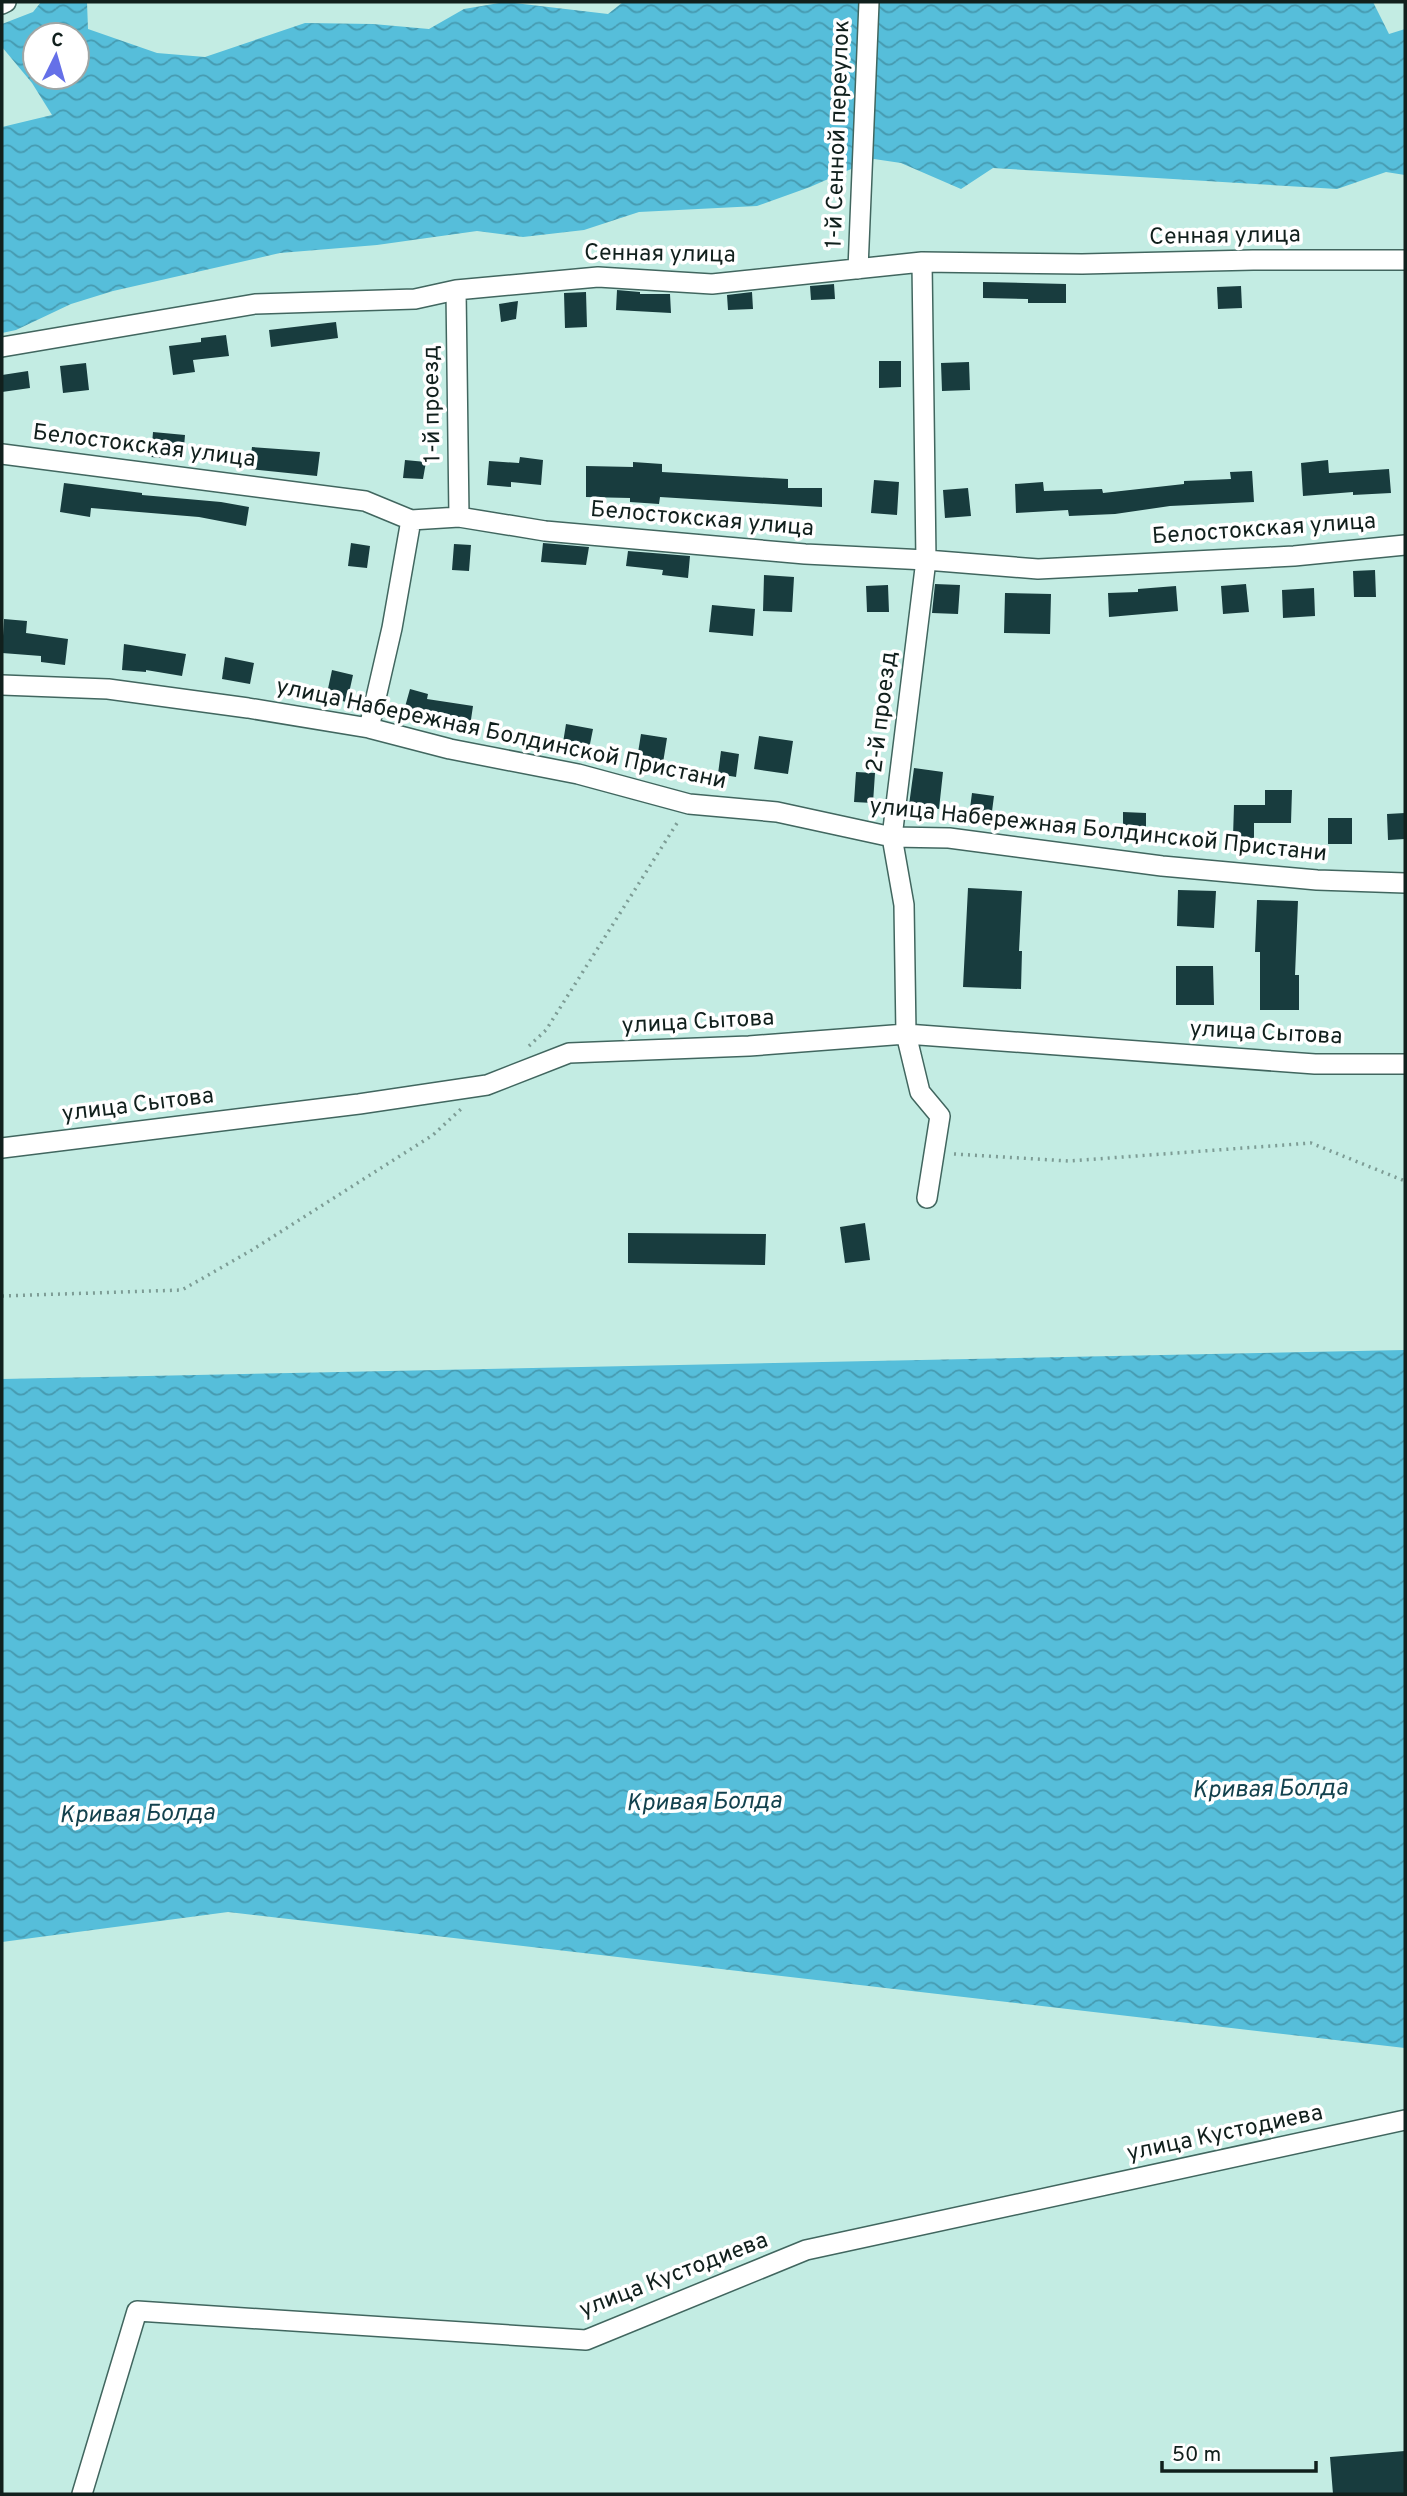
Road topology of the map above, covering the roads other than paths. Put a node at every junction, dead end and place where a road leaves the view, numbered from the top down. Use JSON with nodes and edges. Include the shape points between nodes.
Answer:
{"nodes":[{"id":1,"x":869,"y":2,"type":"edge"},
{"id":2,"x":1405,"y":260,"type":"edge"},
{"id":3,"x":922,"y":262,"type":"junction"},
{"id":4,"x":858,"y":269,"type":"junction"},
{"id":5,"x":456,"y":290,"type":"junction"},
{"id":6,"x":2,"y":347,"type":"edge"},
{"id":7,"x":2,"y":454,"type":"edge"},
{"id":8,"x":459,"y":517,"type":"junction"},
{"id":9,"x":411,"y":520,"type":"junction"},
{"id":10,"x":1405,"y":545,"type":"edge"},
{"id":11,"x":926,"y":560,"type":"junction"},
{"id":12,"x":2,"y":685,"type":"edge"},
{"id":13,"x":369,"y":728,"type":"junction"},
{"id":14,"x":892,"y":837,"type":"junction"},
{"id":15,"x":1405,"y":883,"type":"edge"},
{"id":16,"x":906,"y":1034,"type":"junction"},
{"id":17,"x":1405,"y":1064,"type":"edge"},
{"id":18,"x":2,"y":1148,"type":"edge"},
{"id":19,"x":927,"y":1198,"type":"dead end"},
{"id":20,"x":1405,"y":2120,"type":"edge"},
{"id":21,"x":82,"y":2494,"type":"edge"}],
"edges":[{"from":1,"to":4,"type":"street","name":"1-й Сенной переулок"},
{"from":2,"to":3,"type":"street","name":"Сенная улица"},
{"from":3,"to":4,"type":"street","name":"Сенная улица"},
{"from":3,"to":11,"type":"street","name":"2-й проезд"},
{"from":4,"to":5,"type":"street","name":"Сенная улица","via":[[712,284],[598,277]]},
{"from":5,"to":6,"type":"street","name":"Сенная улица","via":[[415,299],[255,304]]},
{"from":5,"to":8,"type":"street","name":"1-й проезд"},
{"from":7,"to":9,"type":"street","name":"Белостокская улица","via":[[365,501]]},
{"from":8,"to":9,"type":"street","name":"Белостокская улица"},
{"from":8,"to":11,"type":"street","name":"Белостокская улица","via":[[545,531]]},
{"from":9,"to":13,"type":"street"},
{"from":10,"to":11,"type":"street","name":"Белостокская улица","via":[[1294,556],[1038,569]]},
{"from":11,"to":14,"type":"street","name":"2-й проезд"},
{"from":12,"to":13,"type":"street","name":"улица Набережная Болдинской Пристани","via":[[108,689]]},
{"from":13,"to":14,"type":"street","name":"улица Набережная Болдинской Пристани","via":[[690,804],[777,812]]},
{"from":14,"to":15,"type":"street","name":"улица Набережная Болдинской Пристани","via":[[948,838],[1291,878]]},
{"from":14,"to":16,"type":"street","name":"2-й проезд","via":[[904,905]]},
{"from":16,"to":17,"type":"street","name":"улица Сытова","via":[[1315,1064]]},
{"from":16,"to":18,"type":"street","name":"улица Сытова","via":[[569,1053],[487,1085]]},
{"from":16,"to":19,"type":"street","name":"2-й проезд","via":[[920,1092],[940,1116]]},
{"from":20,"to":21,"type":"street","name":"улица Кустодиева","via":[[806,2250],[586,2340],[137,2311]]}]}
